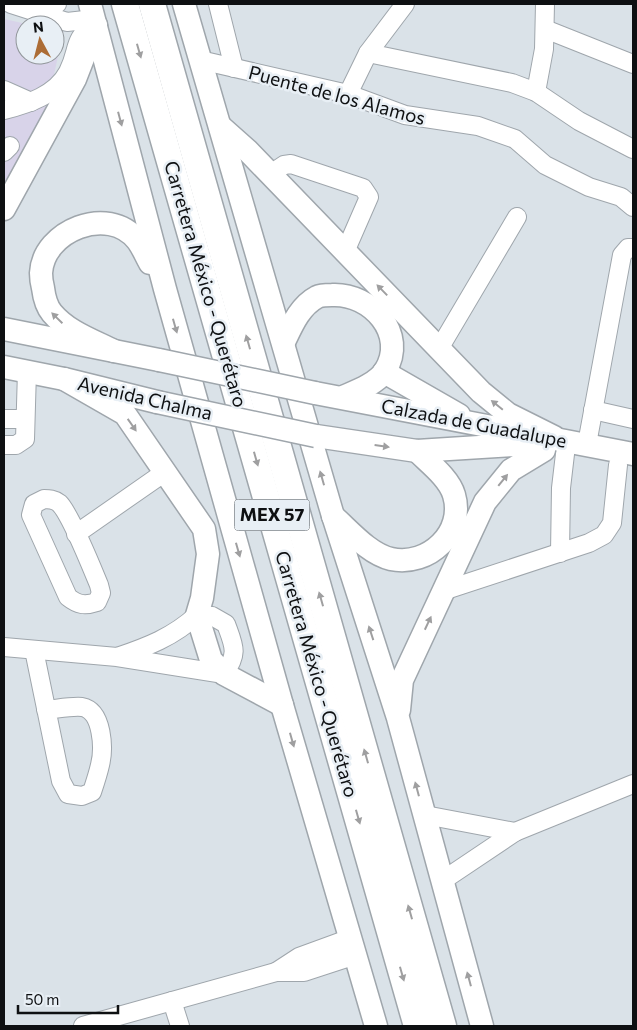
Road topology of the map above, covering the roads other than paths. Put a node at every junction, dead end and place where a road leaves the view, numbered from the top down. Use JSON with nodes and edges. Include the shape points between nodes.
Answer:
{"nodes":[{"id":1,"x":11,"y":4,"type":"edge"},
{"id":2,"x":57,"y":4,"type":"edge"},
{"id":3,"x":125,"y":4,"type":"edge"},
{"id":4,"x":152,"y":4,"type":"edge"},
{"id":5,"x":184,"y":4,"type":"edge"},
{"id":6,"x":218,"y":4,"type":"edge"},
{"id":7,"x":405,"y":4,"type":"edge"},
{"id":8,"x":545,"y":4,"type":"edge"},
{"id":9,"x":30,"y":9,"type":"junction"},
{"id":10,"x":94,"y":17,"type":"edge"},
{"id":11,"x":545,"y":29,"type":"junction"},
{"id":12,"x":368,"y":53,"type":"junction"},
{"id":13,"x":200,"y":60,"type":"junction"},
{"id":14,"x":633,"y":64,"type":"edge"},
{"id":15,"x":234,"y":68,"type":"junction"},
{"id":16,"x":4,"y":90,"type":"edge"},
{"id":17,"x":536,"y":92,"type":"junction"},
{"id":18,"x":348,"y":94,"type":"junction"},
{"id":19,"x":31,"y":102,"type":"junction"},
{"id":20,"x":4,"y":110,"type":"edge"},
{"id":21,"x":220,"y":126,"type":"junction"},
{"id":22,"x":633,"y":149,"type":"edge"},
{"id":23,"x":275,"y":179,"type":"junction"},
{"id":24,"x":633,"y":207,"type":"edge"},
{"id":25,"x":4,"y":209,"type":"edge"},
{"id":26,"x":517,"y":217,"type":"dead end"},
{"id":27,"x":633,"y":248,"type":"edge"},
{"id":28,"x":345,"y":252,"type":"junction"},
{"id":29,"x":165,"y":289,"type":"junction"},
{"id":30,"x":4,"y":329,"type":"edge"},
{"id":31,"x":284,"y":342,"type":"junction"},
{"id":32,"x":439,"y":349,"type":"junction"},
{"id":33,"x":114,"y":351,"type":"junction"},
{"id":34,"x":4,"y":367,"type":"edge"},
{"id":35,"x":27,"y":371,"type":"junction"},
{"id":36,"x":384,"y":372,"type":"junction"},
{"id":37,"x":64,"y":378,"type":"junction"},
{"id":38,"x":315,"y":393,"type":"joint"},
{"id":39,"x":343,"y":397,"type":"junction"},
{"id":40,"x":593,"y":410,"type":"junction"},
{"id":41,"x":4,"y":419,"type":"edge"},
{"id":42,"x":26,"y":419,"type":"junction"},
{"id":43,"x":633,"y":419,"type":"edge"},
{"id":44,"x":475,"y":424,"type":"junction"},
{"id":45,"x":316,"y":436,"type":"joint"},
{"id":46,"x":587,"y":444,"type":"junction"},
{"id":47,"x":4,"y":445,"type":"edge"},
{"id":48,"x":554,"y":447,"type":"junction"},
{"id":49,"x":417,"y":451,"type":"junction"},
{"id":50,"x":628,"y":463,"type":"edge"},
{"id":51,"x":165,"y":472,"type":"junction"},
{"id":52,"x":333,"y":516,"type":"junction"},
{"id":53,"x":76,"y":534,"type":"junction"},
{"id":54,"x":560,"y":554,"type":"junction"},
{"id":55,"x":443,"y":591,"type":"junction"},
{"id":56,"x":197,"y":615,"type":"junction"},
{"id":57,"x":4,"y":647,"type":"edge"},
{"id":58,"x":34,"y":650,"type":"junction"},
{"id":59,"x":117,"y":657,"type":"junction"},
{"id":60,"x":224,"y":674,"type":"junction"},
{"id":61,"x":282,"y":706,"type":"junction"},
{"id":62,"x":46,"y":710,"type":"junction"},
{"id":63,"x":398,"y":718,"type":"junction"},
{"id":64,"x":633,"y":784,"type":"edge"},
{"id":65,"x":424,"y":815,"type":"junction"},
{"id":66,"x":514,"y":832,"type":"junction"},
{"id":67,"x":442,"y":881,"type":"junction"},
{"id":68,"x":353,"y":947,"type":"junction"},
{"id":69,"x":172,"y":1001,"type":"junction"},
{"id":70,"x":84,"y":1026,"type":"edge"},
{"id":71,"x":180,"y":1026,"type":"edge"},
{"id":72,"x":376,"y":1026,"type":"edge"},
{"id":73,"x":417,"y":1026,"type":"edge"},
{"id":74,"x":443,"y":1026,"type":"edge"},
{"id":75,"x":482,"y":1026,"type":"edge"}],
"edges":[{"from":1,"to":9,"type":"street"},
{"from":2,"to":9,"type":"street"},
{"from":3,"to":73,"type":"highway","name":"Carretera México - Querétaro","number":"MEX 57","one_way":true},
{"from":74,"to":4,"type":"highway","name":"Carretera México - Querétaro","number":"MEX 57","one_way":true},
{"from":5,"to":13,"type":"main road"},
{"from":6,"to":15,"type":"street"},
{"from":7,"to":12,"type":"street"},
{"from":8,"to":11,"type":"street"},
{"from":9,"to":10,"type":"street","via":[[67,22]]},
{"from":10,"to":19,"type":"street","via":[[79,37],[68,71],[56,88]]},
{"from":10,"to":25,"type":"main road","via":[[75,79]]},
{"from":10,"to":29,"type":"main road","one_way":true},
{"from":11,"to":14,"type":"street"},
{"from":11,"to":17,"type":"street"},
{"from":12,"to":17,"type":"street","via":[[512,83]]},
{"from":12,"to":18,"type":"street"},
{"from":13,"to":15,"type":"street","name":"Puente de los Alamos"},
{"from":13,"to":21,"type":"main road"},
{"from":15,"to":18,"type":"street","name":"Puente de los Alamos"},
{"from":16,"to":19,"type":"street"},
{"from":17,"to":22,"type":"street","via":[[579,121]]},
{"from":18,"to":24,"type":"street","name":"Puente de los Alamos","via":[[405,115],[478,126],[515,140],[545,165],[589,187],[621,197]]},
{"from":19,"to":20,"type":"street"},
{"from":21,"to":23,"type":"main road"},
{"from":21,"to":31,"type":"main road"},
{"from":23,"to":28,"type":"main road"},
{"from":23,"to":28,"type":"street","via":[[278,169],[291,164],[363,188],[368,197],[366,208]]},
{"from":26,"to":32,"type":"street"},
{"from":27,"to":40,"type":"street","via":[[628,248],[622,255]]},
{"from":32,"to":28,"type":"main road","one_way":true},
{"from":33,"to":29,"type":"main road","one_way":true,"via":[[68,328],[51,312],[43,295],[41,272],[48,254],[62,237],[83,225],[102,222],[121,226],[137,239]]},
{"from":29,"to":61,"type":"main road","one_way":true},
{"from":30,"to":33,"type":"main road","name":"Avenida Chalma"},
{"from":31,"to":36,"type":"main road","via":[[300,311],[318,296],[347,294],[371,305],[388,327],[393,351]]},
{"from":52,"to":31,"type":"main road","one_way":true},
{"from":48,"to":32,"type":"main road","one_way":true,"via":[[481,392]]},
{"from":33,"to":38,"type":"main road","name":"Avenida Chalma","bridge":true},
{"from":34,"to":35,"type":"main road","name":"Avenida Chalma"},
{"from":35,"to":37,"type":"main road","name":"Avenida Chalma"},
{"from":35,"to":42,"type":"street"},
{"from":36,"to":39,"type":"main road","via":[[364,388]]},
{"from":36,"to":44,"type":"main road"},
{"from":37,"to":45,"type":"main road","name":"Avenida Chalma","bridge":true,"via":[[157,402]]},
{"from":37,"to":51,"type":"main road","one_way":true,"via":[[125,414]]},
{"from":38,"to":39,"type":"main road","name":"Calzada de Guadalupe"},
{"from":39,"to":44,"type":"main road","name":"Calzada de Guadalupe"},
{"from":40,"to":43,"type":"street"},
{"from":40,"to":46,"type":"street"},
{"from":41,"to":42,"type":"street"},
{"from":42,"to":47,"type":"street","via":[[21,443]]},
{"from":44,"to":48,"type":"main road","name":"Calzada de Guadalupe"},
{"from":45,"to":49,"type":"main road","name":"Calzada de Guadalupe","one_way":true},
{"from":46,"to":48,"type":"main road","name":"Calzada de Guadalupe"},
{"from":46,"to":50,"type":"main road","name":"Calzada de Guadalupe"},
{"from":48,"to":49,"type":"main road","name":"Calzada de Guadalupe","via":[[512,445]]},
{"from":48,"to":50,"type":"main road","name":"Calzada de Guadalupe"},
{"from":48,"to":54,"type":"street","via":[[561,488]]},
{"from":55,"to":48,"type":"main road","one_way":true,"via":[[485,502],[511,470]]},
{"from":49,"to":52,"type":"main road","via":[[447,481],[454,494],[453,527],[437,549],[410,559],[391,558],[370,548]]},
{"from":50,"to":54,"type":"street","via":[[612,523],[604,535]]},
{"from":51,"to":53,"type":"street"},
{"from":51,"to":56,"type":"main road","via":[[204,530],[208,554]]},
{"from":63,"to":52,"type":"main road","one_way":true},
{"from":53,"to":53,"type":"street","via":[[60,504],[44,499],[34,504],[31,515],[68,597],[86,606],[97,602],[101,593]]},
{"from":54,"to":55,"type":"street"},
{"from":63,"to":55,"type":"main road","one_way":true,"via":[[402,680]]},
{"from":56,"to":59,"type":"street","via":[[183,628],[156,644]]},
{"from":56,"to":60,"type":"main road","via":[[211,660]]},
{"from":57,"to":58,"type":"street"},
{"from":58,"to":59,"type":"street"},
{"from":58,"to":62,"type":"street"},
{"from":59,"to":60,"type":"street"},
{"from":60,"to":61,"type":"main road"},
{"from":61,"to":68,"type":"main road","one_way":true},
{"from":62,"to":62,"type":"street","via":[[81,707],[91,711],[97,720],[101,757],[92,792],[82,796],[68,794],[61,780]]},
{"from":65,"to":63,"type":"main road","one_way":true},
{"from":64,"to":66,"type":"street"},
{"from":65,"to":66,"type":"street"},
{"from":65,"to":67,"type":"main road"},
{"from":66,"to":67,"type":"street"},
{"from":75,"to":67,"type":"main road","one_way":true},
{"from":68,"to":69,"type":"street","via":[[299,957],[276,972]]},
{"from":68,"to":72,"type":"main road"},
{"from":69,"to":70,"type":"street"},
{"from":69,"to":71,"type":"street"}]}
